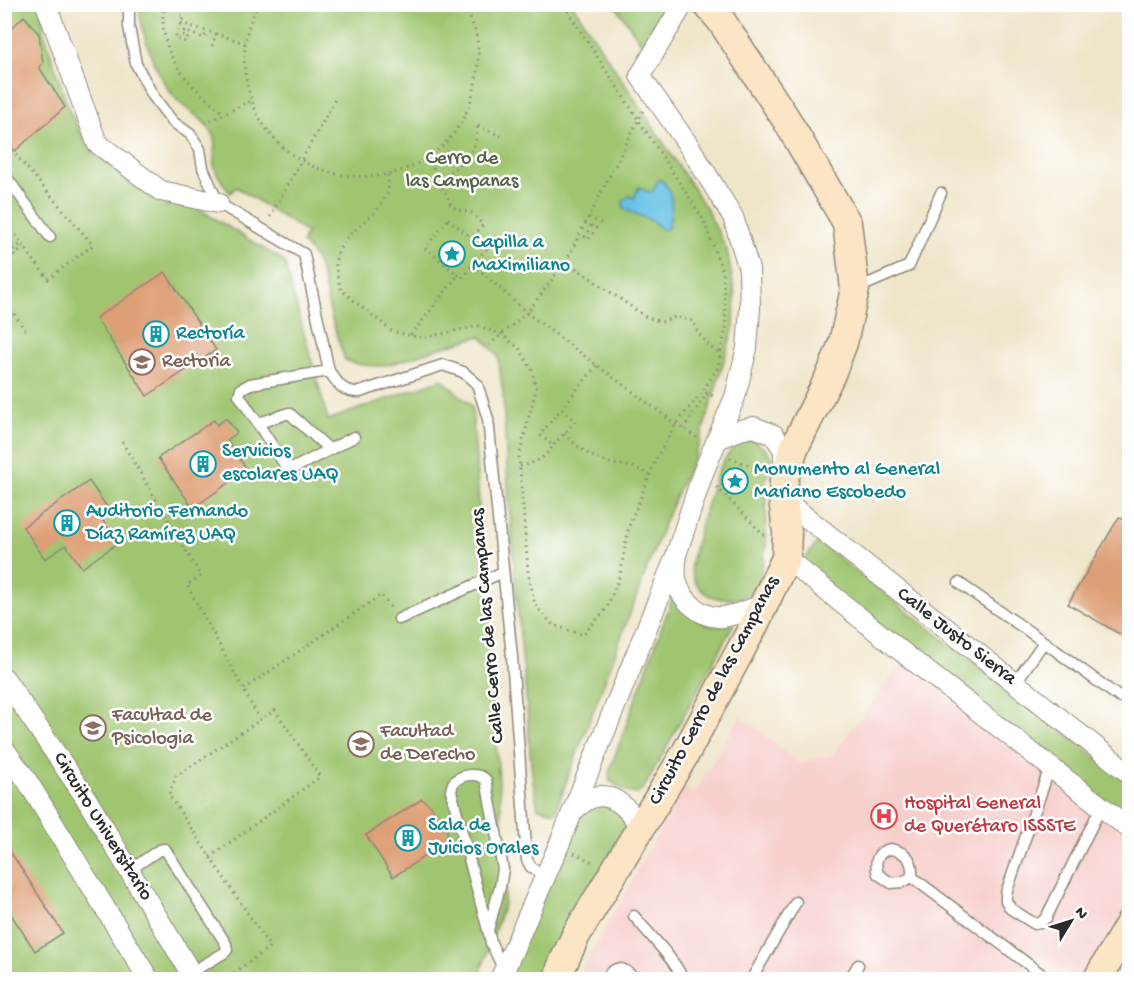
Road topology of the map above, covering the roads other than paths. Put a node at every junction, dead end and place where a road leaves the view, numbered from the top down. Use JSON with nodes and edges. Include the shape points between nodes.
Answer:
{"nodes":[{"id":1,"x":46,"y":4,"type":"edge"},
{"id":2,"x":129,"y":4,"type":"edge"},
{"id":3,"x":683,"y":4,"type":"edge"},
{"id":4,"x":707,"y":4,"type":"edge"},
{"id":5,"x":732,"y":4,"type":"edge"},
{"id":6,"x":756,"y":73,"type":"junction"},
{"id":7,"x":4,"y":174,"type":"edge"},
{"id":8,"x":941,"y":193,"type":"dead end"},
{"id":9,"x":218,"y":203,"type":"junction"},
{"id":10,"x":50,"y":237,"type":"dead end"},
{"id":11,"x":855,"y":289,"type":"junction"},
{"id":12,"x":329,"y":372,"type":"junction"},
{"id":13,"x":259,"y":423,"type":"junction"},
{"id":14,"x":354,"y":437,"type":"dead end"},
{"id":15,"x":715,"y":445,"type":"junction"},
{"id":16,"x":330,"y":450,"type":"junction"},
{"id":17,"x":784,"y":489,"type":"junction"},
{"id":18,"x":675,"y":558,"type":"junction"},
{"id":19,"x":786,"y":558,"type":"junction"},
{"id":20,"x":503,"y":572,"type":"junction"},
{"id":21,"x":959,"y":583,"type":"dead end"},
{"id":22,"x":764,"y":604,"type":"junction"},
{"id":23,"x":399,"y":619,"type":"road end"},
{"id":24,"x":1044,"y":642,"type":"junction"},
{"id":25,"x":4,"y":678,"type":"edge"},
{"id":26,"x":1015,"y":683,"type":"junction"},
{"id":27,"x":1119,"y":697,"type":"dead end"},
{"id":28,"x":4,"y":749,"type":"edge"},
{"id":29,"x":1050,"y":767,"type":"junction"},
{"id":30,"x":1130,"y":774,"type":"edge"},
{"id":31,"x":1101,"y":807,"type":"junction"},
{"id":32,"x":573,"y":811,"type":"junction"},
{"id":33,"x":641,"y":827,"type":"junction"},
{"id":34,"x":1130,"y":829,"type":"edge"},
{"id":35,"x":130,"y":870,"type":"junction"},
{"id":36,"x":545,"y":876,"type":"junction"},
{"id":37,"x":912,"y":877,"type":"dead end"},
{"id":38,"x":795,"y":902,"type":"dead end"},
{"id":39,"x":634,"y":916,"type":"dead end"},
{"id":40,"x":1130,"y":923,"type":"edge"},
{"id":41,"x":488,"y":930,"type":"junction"},
{"id":42,"x":858,"y":965,"type":"dead end"},
{"id":43,"x":502,"y":975,"type":"edge"},
{"id":44,"x":188,"y":977,"type":"edge"},
{"id":45,"x":149,"y":980,"type":"edge"},
{"id":46,"x":558,"y":980,"type":"edge"},
{"id":47,"x":609,"y":980,"type":"edge"},
{"id":48,"x":635,"y":980,"type":"edge"},
{"id":49,"x":683,"y":980,"type":"edge"},
{"id":50,"x":751,"y":980,"type":"edge"},
{"id":51,"x":849,"y":980,"type":"edge"},
{"id":52,"x":1049,"y":980,"type":"edge"},
{"id":53,"x":1097,"y":980,"type":"edge"}],
"edges":[{"from":1,"to":9,"type":"street","via":[[97,143],[161,191]]},
{"from":2,"to":9,"type":"lane","via":[[136,64],[160,105],[200,149],[203,168]]},
{"from":3,"to":15,"type":"street","via":[[640,76],[733,217],[749,269],[747,348],[735,397]]},
{"from":4,"to":6,"type":"street","name":"Circuito Cerro de las Campanas"},
{"from":5,"to":6,"type":"street","via":[[754,54]]},
{"from":6,"to":11,"type":"street","name":"Circuito Cerro de las Campanas","via":[[847,223]]},
{"from":7,"to":10,"type":"lane"},
{"from":8,"to":11,"type":"lane","via":[[909,266]]},
{"from":9,"to":12,"type":"lane","via":[[304,254]]},
{"from":11,"to":17,"type":"street","name":"Circuito Cerro de las Campanas","via":[[843,343],[794,448]]},
{"from":12,"to":13,"type":"lane","via":[[250,384],[241,389],[239,395]]},
{"from":12,"to":20,"type":"lane","name":"Calle Cerro de las Campanas","via":[[349,392],[360,392],[444,365],[463,372],[477,384],[488,419]]},
{"from":13,"to":16,"type":"lane","via":[[289,413]]},
{"from":13,"to":16,"type":"lane","via":[[285,465],[294,468]]},
{"from":14,"to":16,"type":"lane"},
{"from":15,"to":17,"type":"street","via":[[740,430],[754,427],[774,435],[784,450]]},
{"from":15,"to":18,"type":"street"},
{"from":17,"to":19,"type":"street","name":"Circuito Cerro de las Campanas"},
{"from":17,"to":26,"type":"street","name":"Calle Justo Sierra"},
{"from":18,"to":22,"type":"street","via":[[676,580],[684,599],[701,613],[721,617]]},
{"from":18,"to":32,"type":"street"},
{"from":19,"to":22,"type":"street","name":"Circuito Cerro de las Campanas"},
{"from":19,"to":29,"type":"street"},
{"from":20,"to":23,"type":"lane"},
{"from":20,"to":36,"type":"lane","name":"Calle Cerro de las Campanas","via":[[527,860]]},
{"from":21,"to":24,"type":"lane"},
{"from":22,"to":33,"type":"street","name":"Circuito Cerro de las Campanas","via":[[690,745]]},
{"from":24,"to":26,"type":"lane"},
{"from":24,"to":27,"type":"lane"},
{"from":25,"to":35,"type":"street","name":"Circuito Universitario"},
{"from":26,"to":30,"type":"street","name":"Calle Justo Sierra"},
{"from":28,"to":45,"type":"street","name":"Circuito Universitario"},
{"from":29,"to":31,"type":"street"},
{"from":29,"to":31,"type":"lane","via":[[1006,893],[1011,909],[1035,924],[1046,918]]},
{"from":31,"to":34,"type":"street"},
{"from":32,"to":33,"type":"street","via":[[590,798],[608,797],[622,804]]},
{"from":32,"to":36,"type":"street"},
{"from":33,"to":46,"type":"street","name":"Circuito Cerro de las Campanas","via":[[576,935]]},
{"from":35,"to":44,"type":"street","name":"Circuito Universitario"},
{"from":35,"to":44,"type":"lane","via":[[165,849],[226,944],[224,953]]},
{"from":36,"to":43,"type":"street"},
{"from":37,"to":52,"type":"lane"},
{"from":38,"to":50,"type":"lane"},
{"from":39,"to":49,"type":"lane"},
{"from":40,"to":53,"type":"street"},
{"from":41,"to":41,"type":"lane","via":[[451,791],[456,780],[476,774],[486,780],[503,869]]},
{"from":41,"to":43,"type":"lane"},
{"from":42,"to":51,"type":"lane"},
{"from":47,"to":48,"type":"lane","via":[[610,973],[618,968]]}]}
